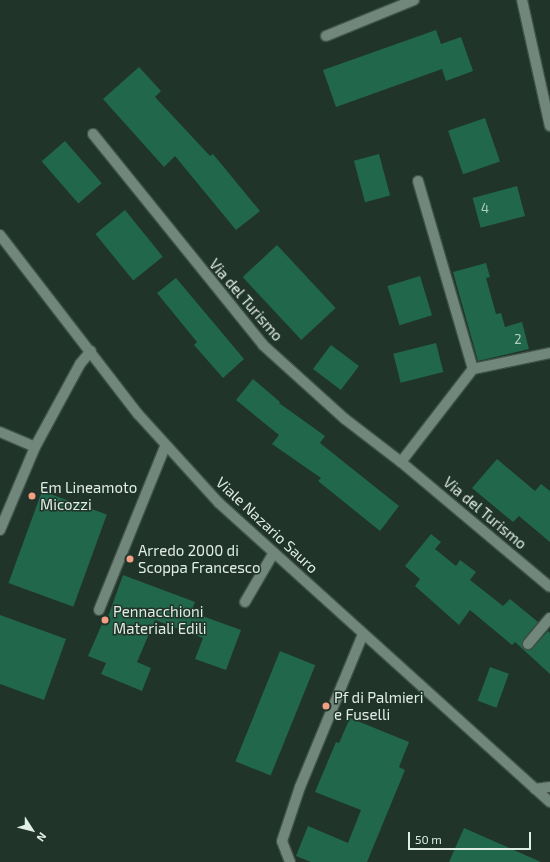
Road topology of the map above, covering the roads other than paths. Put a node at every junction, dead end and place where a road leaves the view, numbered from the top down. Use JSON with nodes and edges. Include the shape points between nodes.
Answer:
{"nodes":[{"id":1,"x":414,"y":0,"type":"edge"},
{"id":2,"x":522,"y":0,"type":"edge"},
{"id":3,"x":326,"y":36,"type":"dead end"},
{"id":4,"x":550,"y":126,"type":"edge"},
{"id":5,"x":92,"y":134,"type":"dead end"},
{"id":6,"x":418,"y":181,"type":"dead end"},
{"id":7,"x":0,"y":235,"type":"edge"},
{"id":8,"x":91,"y":351,"type":"junction"},
{"id":9,"x":550,"y":353,"type":"edge"},
{"id":10,"x":473,"y":369,"type":"junction"},
{"id":11,"x":0,"y":432,"type":"edge"},
{"id":12,"x":35,"y":447,"type":"junction"},
{"id":13,"x":165,"y":447,"type":"junction"},
{"id":14,"x":401,"y":462,"type":"junction"},
{"id":15,"x":0,"y":530,"type":"edge"},
{"id":16,"x":273,"y":554,"type":"junction"},
{"id":17,"x":550,"y":588,"type":"edge"},
{"id":18,"x":245,"y":602,"type":"dead end"},
{"id":19,"x":99,"y":610,"type":"dead end"},
{"id":20,"x":550,"y":618,"type":"edge"},
{"id":21,"x":363,"y":634,"type":"junction"},
{"id":22,"x":528,"y":644,"type":"dead end"},
{"id":23,"x":550,"y":788,"type":"edge"},
{"id":24,"x":535,"y":789,"type":"junction"},
{"id":25,"x":550,"y":802,"type":"edge"},
{"id":26,"x":290,"y":862,"type":"edge"}],
"edges":[{"from":1,"to":3,"type":"street"},
{"from":2,"to":4,"type":"street"},
{"from":5,"to":14,"type":"street","name":"Via del Turismo","via":[[263,345],[345,419]]},
{"from":6,"to":10,"type":"street"},
{"from":7,"to":8,"type":"street","name":"Viale Nazario Sauro"},
{"from":8,"to":12,"type":"street","via":[[80,364]]},
{"from":8,"to":13,"type":"street","name":"Viale Nazario Sauro"},
{"from":9,"to":10,"type":"street"},
{"from":10,"to":14,"type":"street"},
{"from":11,"to":12,"type":"street"},
{"from":12,"to":15,"type":"street"},
{"from":13,"to":16,"type":"street","name":"Viale Nazario Sauro"},
{"from":13,"to":19,"type":"street"},
{"from":14,"to":17,"type":"street","name":"Via del Turismo"},
{"from":16,"to":18,"type":"street"},
{"from":16,"to":21,"type":"street","name":"Viale Nazario Sauro"},
{"from":20,"to":22,"type":"street"},
{"from":21,"to":24,"type":"street","name":"Viale Nazario Sauro"},
{"from":21,"to":26,"type":"street","via":[[300,787],[282,841]]},
{"from":23,"to":24,"type":"street"},
{"from":24,"to":25,"type":"street","name":"Viale Nazario Sauro"}]}
